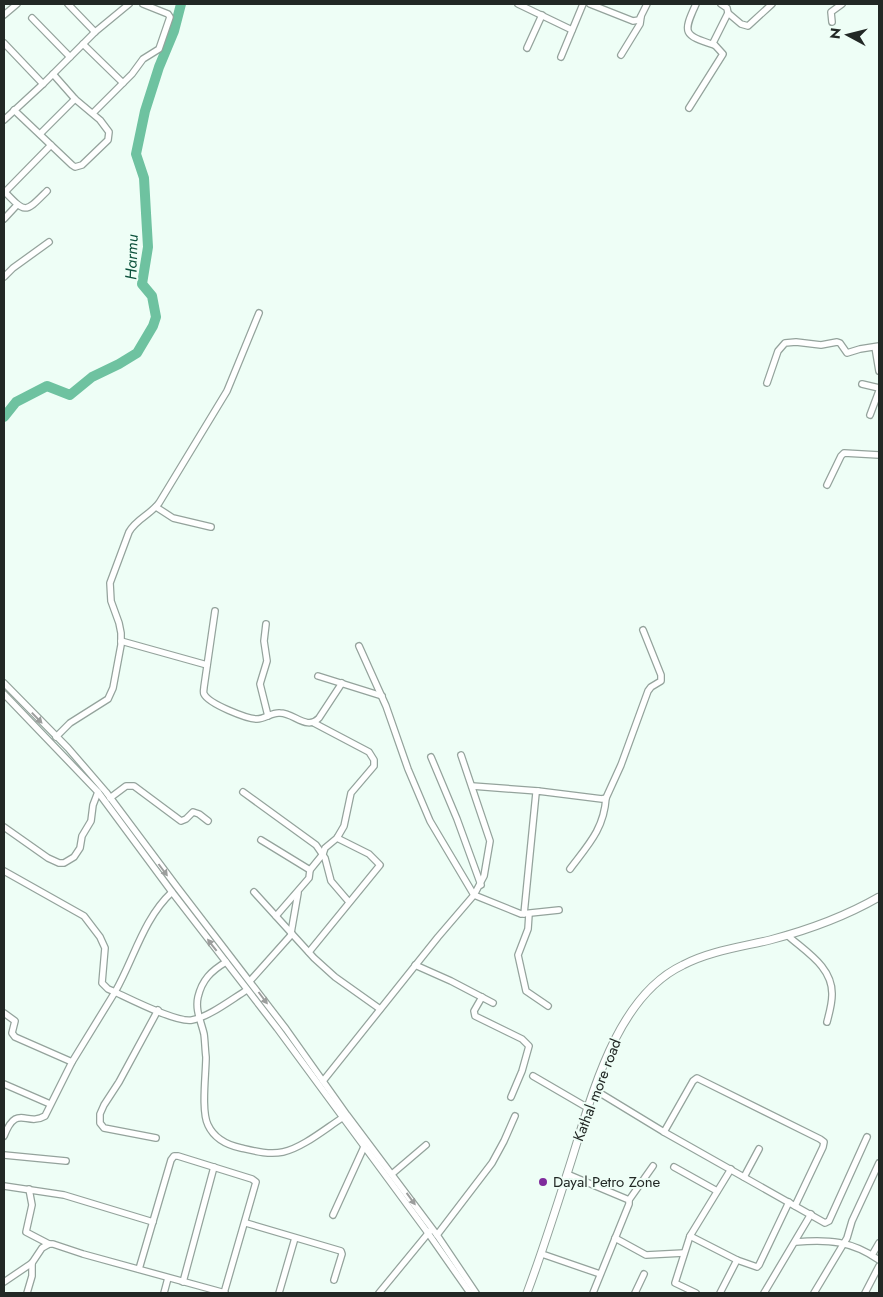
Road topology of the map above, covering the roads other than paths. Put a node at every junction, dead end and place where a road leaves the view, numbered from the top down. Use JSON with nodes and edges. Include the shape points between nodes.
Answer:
{"nodes":[{"id":1,"x":17,"y":4,"type":"edge"},
{"id":2,"x":69,"y":4,"type":"edge"},
{"id":3,"x":128,"y":4,"type":"edge"},
{"id":4,"x":143,"y":4,"type":"edge"},
{"id":5,"x":518,"y":4,"type":"edge"},
{"id":6,"x":583,"y":4,"type":"edge"},
{"id":7,"x":590,"y":4,"type":"edge"},
{"id":8,"x":648,"y":4,"type":"edge"},
{"id":9,"x":696,"y":4,"type":"edge"},
{"id":10,"x":721,"y":4,"type":"edge"},
{"id":11,"x":772,"y":4,"type":"edge"},
{"id":12,"x":842,"y":4,"type":"edge"},
{"id":13,"x":728,"y":13,"type":"junction"},
{"id":14,"x":4,"y":15,"type":"edge"},
{"id":15,"x":542,"y":15,"type":"junction"},
{"id":16,"x":641,"y":17,"type":"junction"},
{"id":17,"x":32,"y":18,"type":"dead end"},
{"id":18,"x":832,"y":22,"type":"dead end"},
{"id":19,"x":572,"y":30,"type":"junction"},
{"id":20,"x":95,"y":32,"type":"junction"},
{"id":21,"x":83,"y":44,"type":"junction"},
{"id":22,"x":714,"y":45,"type":"junction"},
{"id":23,"x":5,"y":46,"type":"edge"},
{"id":24,"x":527,"y":48,"type":"dead end"},
{"id":25,"x":621,"y":54,"type":"dead end"},
{"id":26,"x":70,"y":57,"type":"junction"},
{"id":27,"x":561,"y":57,"type":"dead end"},
{"id":28,"x":53,"y":74,"type":"junction"},
{"id":29,"x":123,"y":83,"type":"junction"},
{"id":30,"x":43,"y":84,"type":"junction"},
{"id":31,"x":75,"y":99,"type":"junction"},
{"id":32,"x":689,"y":108,"type":"dead end"},
{"id":33,"x":14,"y":110,"type":"junction"},
{"id":34,"x":93,"y":113,"type":"junction"},
{"id":35,"x":4,"y":120,"type":"edge"},
{"id":36,"x":40,"y":134,"type":"junction"},
{"id":37,"x":51,"y":145,"type":"junction"},
{"id":38,"x":47,"y":191,"type":"dead end"},
{"id":39,"x":4,"y":192,"type":"edge"},
{"id":40,"x":17,"y":205,"type":"junction"},
{"id":41,"x":4,"y":219,"type":"edge"},
{"id":42,"x":49,"y":242,"type":"dead end"},
{"id":43,"x":4,"y":277,"type":"edge"},
{"id":44,"x":259,"y":313,"type":"dead end"},
{"id":45,"x":877,"y":346,"type":"edge"},
{"id":46,"x":879,"y":371,"type":"edge"},
{"id":47,"x":767,"y":383,"type":"dead end"},
{"id":48,"x":862,"y":384,"type":"dead end"},
{"id":49,"x":879,"y":390,"type":"edge"},
{"id":50,"x":870,"y":415,"type":"dead end"},
{"id":51,"x":879,"y":455,"type":"edge"},
{"id":52,"x":827,"y":486,"type":"dead end"},
{"id":53,"x":156,"y":507,"type":"junction"},
{"id":54,"x":211,"y":528,"type":"dead end"},
{"id":55,"x":215,"y":611,"type":"dead end"},
{"id":56,"x":266,"y":624,"type":"dead end"},
{"id":57,"x":643,"y":630,"type":"dead end"},
{"id":58,"x":121,"y":641,"type":"junction"},
{"id":59,"x":359,"y":646,"type":"dead end"},
{"id":60,"x":207,"y":665,"type":"junction"},
{"id":61,"x":318,"y":676,"type":"dead end"},
{"id":62,"x":4,"y":683,"type":"edge"},
{"id":63,"x":342,"y":683,"type":"junction"},
{"id":64,"x":4,"y":694,"type":"edge"},
{"id":65,"x":382,"y":696,"type":"junction"},
{"id":66,"x":268,"y":716,"type":"junction"},
{"id":67,"x":314,"y":723,"type":"junction"},
{"id":68,"x":56,"y":737,"type":"junction"},
{"id":69,"x":461,"y":755,"type":"dead end"},
{"id":70,"x":431,"y":757,"type":"dead end"},
{"id":71,"x":472,"y":786,"type":"junction"},
{"id":72,"x":538,"y":791,"type":"junction"},
{"id":73,"x":98,"y":792,"type":"junction"},
{"id":74,"x":243,"y":792,"type":"dead end"},
{"id":75,"x":110,"y":798,"type":"junction"},
{"id":76,"x":606,"y":798,"type":"junction"},
{"id":77,"x":208,"y":821,"type":"dead end"},
{"id":78,"x":4,"y":827,"type":"edge"},
{"id":79,"x":337,"y":838,"type":"junction"},
{"id":80,"x":261,"y":840,"type":"dead end"},
{"id":81,"x":323,"y":854,"type":"junction"},
{"id":82,"x":570,"y":869,"type":"dead end"},
{"id":83,"x":310,"y":870,"type":"junction"},
{"id":84,"x":4,"y":871,"type":"edge"},
{"id":85,"x":481,"y":885,"type":"junction"},
{"id":86,"x":298,"y":891,"type":"junction"},
{"id":87,"x":172,"y":892,"type":"junction"},
{"id":88,"x":254,"y":892,"type":"dead end"},
{"id":89,"x":474,"y":895,"type":"junction"},
{"id":90,"x":879,"y":897,"type":"edge"},
{"id":91,"x":348,"y":902,"type":"junction"},
{"id":92,"x":558,"y":910,"type":"dead end"},
{"id":93,"x":527,"y":914,"type":"junction"},
{"id":94,"x":276,"y":916,"type":"junction"},
{"id":95,"x":292,"y":933,"type":"junction"},
{"id":96,"x":787,"y":935,"type":"junction"},
{"id":97,"x":309,"y":952,"type":"junction"},
{"id":98,"x":226,"y":962,"type":"junction"},
{"id":99,"x":415,"y":965,"type":"junction"},
{"id":100,"x":250,"y":981,"type":"junction"},
{"id":101,"x":247,"y":990,"type":"junction"},
{"id":102,"x":115,"y":992,"type":"junction"},
{"id":103,"x":482,"y":998,"type":"junction"},
{"id":104,"x":493,"y":1003,"type":"dead end"},
{"id":105,"x":548,"y":1006,"type":"dead end"},
{"id":106,"x":380,"y":1009,"type":"junction"},
{"id":107,"x":158,"y":1010,"type":"junction"},
{"id":108,"x":4,"y":1013,"type":"edge"},
{"id":109,"x":199,"y":1018,"type":"junction"},
{"id":110,"x":827,"y":1022,"type":"dead end"},
{"id":111,"x":72,"y":1062,"type":"junction"},
{"id":112,"x":533,"y":1076,"type":"dead end"},
{"id":113,"x":323,"y":1082,"type":"junction"},
{"id":114,"x":4,"y":1084,"type":"edge"},
{"id":115,"x":595,"y":1090,"type":"junction"},
{"id":116,"x":511,"y":1097,"type":"dead end"},
{"id":117,"x":50,"y":1104,"type":"junction"},
{"id":118,"x":588,"y":1108,"type":"junction"},
{"id":119,"x":515,"y":1116,"type":"dead end"},
{"id":120,"x":342,"y":1118,"type":"junction"},
{"id":121,"x":664,"y":1132,"type":"junction"},
{"id":122,"x":4,"y":1136,"type":"edge"},
{"id":123,"x":867,"y":1137,"type":"dead end"},
{"id":124,"x":156,"y":1138,"type":"dead end"},
{"id":125,"x":426,"y":1146,"type":"dead end"},
{"id":126,"x":364,"y":1148,"type":"junction"},
{"id":127,"x":760,"y":1149,"type":"dead end"},
{"id":128,"x":4,"y":1155,"type":"edge"},
{"id":129,"x":66,"y":1161,"type":"dead end"},
{"id":130,"x":879,"y":1163,"type":"edge"},
{"id":131,"x":654,"y":1166,"type":"dead end"},
{"id":132,"x":214,"y":1167,"type":"junction"},
{"id":133,"x":674,"y":1168,"type":"dead end"},
{"id":134,"x":731,"y":1169,"type":"junction"},
{"id":135,"x":392,"y":1174,"type":"junction"},
{"id":136,"x":567,"y":1174,"type":"junction"},
{"id":137,"x":744,"y":1177,"type":"junction"},
{"id":138,"x":4,"y":1186,"type":"edge"},
{"id":139,"x":28,"y":1189,"type":"junction"},
{"id":140,"x":717,"y":1191,"type":"junction"},
{"id":141,"x":629,"y":1200,"type":"junction"},
{"id":142,"x":788,"y":1202,"type":"junction"},
{"id":143,"x":796,"y":1206,"type":"junction"},
{"id":144,"x":811,"y":1214,"type":"junction"},
{"id":145,"x":333,"y":1215,"type":"dead end"},
{"id":146,"x":153,"y":1222,"type":"junction"},
{"id":147,"x":246,"y":1223,"type":"junction"},
{"id":148,"x":430,"y":1231,"type":"junction"},
{"id":149,"x":437,"y":1235,"type":"junction"},
{"id":150,"x":690,"y":1236,"type":"junction"},
{"id":151,"x":295,"y":1238,"type":"junction"},
{"id":152,"x":615,"y":1238,"type":"junction"},
{"id":153,"x":796,"y":1242,"type":"junction"},
{"id":154,"x":844,"y":1243,"type":"junction"},
{"id":155,"x":879,"y":1243,"type":"edge"},
{"id":156,"x":49,"y":1244,"type":"junction"},
{"id":157,"x":542,"y":1254,"type":"junction"},
{"id":158,"x":684,"y":1254,"type":"junction"},
{"id":159,"x":872,"y":1255,"type":"junction"},
{"id":160,"x":737,"y":1260,"type":"junction"},
{"id":161,"x":879,"y":1260,"type":"edge"},
{"id":162,"x":32,"y":1263,"type":"junction"},
{"id":163,"x":879,"y":1266,"type":"edge"},
{"id":164,"x":139,"y":1269,"type":"junction"},
{"id":165,"x":600,"y":1274,"type":"junction"},
{"id":166,"x":644,"y":1274,"type":"dead end"},
{"id":167,"x":168,"y":1278,"type":"junction"},
{"id":168,"x":334,"y":1280,"type":"dead end"},
{"id":169,"x":4,"y":1282,"type":"edge"},
{"id":170,"x":183,"y":1282,"type":"junction"},
{"id":171,"x":29,"y":1293,"type":"edge"},
{"id":172,"x":164,"y":1293,"type":"edge"},
{"id":173,"x":224,"y":1293,"type":"edge"},
{"id":174,"x":279,"y":1293,"type":"edge"},
{"id":175,"x":379,"y":1293,"type":"edge"},
{"id":176,"x":471,"y":1293,"type":"edge"},
{"id":177,"x":527,"y":1293,"type":"edge"},
{"id":178,"x":593,"y":1293,"type":"edge"},
{"id":179,"x":635,"y":1293,"type":"edge"},
{"id":180,"x":696,"y":1293,"type":"edge"},
{"id":181,"x":720,"y":1293,"type":"edge"},
{"id":182,"x":764,"y":1293,"type":"edge"},
{"id":183,"x":814,"y":1293,"type":"edge"},
{"id":184,"x":865,"y":1293,"type":"edge"}],
"edges":[{"from":1,"to":14,"type":"street"},
{"from":2,"to":20,"type":"street"},
{"from":3,"to":20,"type":"street"},
{"from":4,"to":29,"type":"street","via":[[168,14],[170,19],[159,49],[143,59]]},
{"from":5,"to":15,"type":"street"},
{"from":6,"to":19,"type":"street"},
{"from":7,"to":16,"type":"street","via":[[630,21],[638,21]]},
{"from":8,"to":16,"type":"street"},
{"from":9,"to":22,"type":"street","via":[[687,26],[688,34]]},
{"from":10,"to":13,"type":"street"},
{"from":11,"to":13,"type":"street","via":[[748,26]]},
{"from":12,"to":18,"type":"street","via":[[831,12]]},
{"from":13,"to":22,"type":"street"},
{"from":15,"to":19,"type":"street"},
{"from":15,"to":24,"type":"street"},
{"from":16,"to":25,"type":"street"},
{"from":17,"to":26,"type":"street"},
{"from":19,"to":27,"type":"street"},
{"from":20,"to":21,"type":"street"},
{"from":21,"to":26,"type":"street"},
{"from":21,"to":29,"type":"street"},
{"from":22,"to":32,"type":"street","via":[[722,54]]},
{"from":23,"to":30,"type":"street"},
{"from":26,"to":28,"type":"street"},
{"from":28,"to":30,"type":"street"},
{"from":28,"to":31,"type":"street"},
{"from":29,"to":34,"type":"street"},
{"from":30,"to":33,"type":"street"},
{"from":31,"to":34,"type":"street"},
{"from":31,"to":36,"type":"street"},
{"from":33,"to":35,"type":"street"},
{"from":33,"to":36,"type":"street"},
{"from":34,"to":37,"type":"street","via":[[107,127],[109,136],[82,165],[75,167]]},
{"from":36,"to":37,"type":"street"},
{"from":37,"to":39,"type":"street"},
{"from":38,"to":40,"type":"street","via":[[28,208]]},
{"from":39,"to":40,"type":"street"},
{"from":40,"to":41,"type":"street"},
{"from":42,"to":43,"type":"street"},
{"from":44,"to":53,"type":"street","via":[[227,391]]},
{"from":45,"to":46,"type":"street"},
{"from":45,"to":47,"type":"street","via":[[847,353],[837,342],[817,345],[785,343],[778,351]]},
{"from":48,"to":49,"type":"street"},
{"from":49,"to":50,"type":"street"},
{"from":51,"to":52,"type":"street","via":[[842,454]]},
{"from":53,"to":54,"type":"street","via":[[173,518]]},
{"from":53,"to":58,"type":"street","via":[[132,526],[110,583],[109,592],[119,622]]},
{"from":55,"to":60,"type":"street"},
{"from":56,"to":66,"type":"street","via":[[267,661],[260,684]]},
{"from":57,"to":76,"type":"street","via":[[662,680],[648,691]]},
{"from":58,"to":60,"type":"street"},
{"from":58,"to":68,"type":"street","via":[[108,699],[70,723]]},
{"from":59,"to":65,"type":"street"},
{"from":60,"to":66,"type":"street","via":[[204,692],[208,698],[241,716],[256,719]]},
{"from":61,"to":63,"type":"street"},
{"from":62,"to":68,"type":"street","one_way":true},
{"from":63,"to":65,"type":"street"},
{"from":63,"to":67,"type":"street"},
{"from":64,"to":73,"type":"street"},
{"from":65,"to":89,"type":"street","via":[[430,821]]},
{"from":66,"to":67,"type":"street","via":[[280,713]]},
{"from":67,"to":79,"type":"street","via":[[369,752],[374,760],[374,766],[351,793],[344,826]]},
{"from":68,"to":75,"type":"street"},
{"from":69,"to":71,"type":"street"},
{"from":70,"to":85,"type":"street","via":[[458,819]]},
{"from":71,"to":72,"type":"street"},
{"from":71,"to":85,"type":"street","via":[[490,842]]},
{"from":72,"to":76,"type":"street"},
{"from":72,"to":93,"type":"street","via":[[535,795]]},
{"from":73,"to":78,"type":"street","via":[[80,848],[64,863],[48,858]]},
{"from":73,"to":87,"type":"street"},
{"from":74,"to":81,"type":"street","via":[[311,841]]},
{"from":75,"to":77,"type":"street","via":[[126,786],[134,786],[181,820],[193,812]]},
{"from":75,"to":100,"type":"street","one_way":true},
{"from":76,"to":82,"type":"street","via":[[597,832]]},
{"from":79,"to":81,"type":"street"},
{"from":79,"to":91,"type":"street","via":[[369,854],[380,865]]},
{"from":80,"to":83,"type":"street"},
{"from":81,"to":83,"type":"street"},
{"from":81,"to":91,"type":"street","via":[[331,881]]},
{"from":83,"to":86,"type":"street","via":[[309,878]]},
{"from":84,"to":102,"type":"street","via":[[89,920],[104,942],[102,982]]},
{"from":85,"to":89,"type":"street"},
{"from":86,"to":94,"type":"street"},
{"from":86,"to":95,"type":"street"},
{"from":98,"to":87,"type":"street","one_way":true},
{"from":87,"to":102,"type":"street","via":[[148,922]]},
{"from":88,"to":94,"type":"street"},
{"from":89,"to":93,"type":"street","via":[[513,912]]},
{"from":89,"to":99,"type":"street"},
{"from":90,"to":96,"type":"main road","name":"Kathal more road"},
{"from":91,"to":97,"type":"street"},
{"from":92,"to":93,"type":"street"},
{"from":93,"to":105,"type":"street","via":[[528,929],[518,955],[526,991]]},
{"from":94,"to":95,"type":"street"},
{"from":95,"to":97,"type":"street"},
{"from":95,"to":100,"type":"street"},
{"from":96,"to":110,"type":"street","via":[[825,968],[831,979],[832,996]]},
{"from":96,"to":115,"type":"main road","name":"Kathal more road","via":[[714,953],[683,965],[658,981],[636,1005],[620,1031]]},
{"from":97,"to":106,"type":"street","via":[[335,977]]},
{"from":98,"to":101,"type":"street"},
{"from":98,"to":109,"type":"street","via":[[211,972],[202,986],[197,1007]]},
{"from":99,"to":103,"type":"street"},
{"from":99,"to":106,"type":"street"},
{"from":100,"to":113,"type":"street","one_way":true},
{"from":101,"to":109,"type":"street"},
{"from":101,"to":120,"type":"street"},
{"from":102,"to":107,"type":"street"},
{"from":102,"to":111,"type":"street"},
{"from":103,"to":104,"type":"street"},
{"from":103,"to":116,"type":"street","via":[[475,1016],[522,1039],[529,1046]]},
{"from":106,"to":113,"type":"street"},
{"from":107,"to":109,"type":"street","via":[[183,1020]]},
{"from":107,"to":124,"type":"street","via":[[104,1105],[100,1120],[104,1128]]},
{"from":108,"to":111,"type":"street","via":[[15,1021],[12,1033],[15,1037]]},
{"from":109,"to":120,"type":"street","via":[[206,1051],[205,1115],[208,1125],[226,1144],[270,1153],[282,1152],[293,1149]]},
{"from":111,"to":117,"type":"street"},
{"from":112,"to":118,"type":"street"},
{"from":113,"to":135,"type":"street"},
{"from":114,"to":117,"type":"street"},
{"from":115,"to":118,"type":"main road","name":"Kathal more road"},
{"from":115,"to":121,"type":"street"},
{"from":117,"to":122,"type":"street","via":[[42,1118],[14,1119]]},
{"from":118,"to":136,"type":"main road","name":"Kathal more road"},
{"from":119,"to":149,"type":"street","via":[[497,1154]]},
{"from":120,"to":126,"type":"street"},
{"from":121,"to":134,"type":"street"},
{"from":121,"to":143,"type":"street","via":[[697,1078],[820,1139],[824,1147]]},
{"from":123,"to":144,"type":"street","via":[[829,1220],[826,1223]]},
{"from":125,"to":135,"type":"street"},
{"from":126,"to":145,"type":"street"},
{"from":126,"to":148,"type":"street"},
{"from":127,"to":137,"type":"street"},
{"from":128,"to":129,"type":"street"},
{"from":130,"to":154,"type":"street"},
{"from":131,"to":141,"type":"street"},
{"from":132,"to":146,"type":"street","via":[[172,1157]]},
{"from":132,"to":147,"type":"street","via":[[256,1182]]},
{"from":132,"to":170,"type":"street"},
{"from":133,"to":140,"type":"street"},
{"from":134,"to":137,"type":"street"},
{"from":134,"to":140,"type":"street"},
{"from":135,"to":148,"type":"street","one_way":true},
{"from":136,"to":141,"type":"street"},
{"from":136,"to":157,"type":"main road","name":"Kathal more road"},
{"from":137,"to":142,"type":"street"},
{"from":138,"to":139,"type":"street"},
{"from":139,"to":146,"type":"street","via":[[64,1195]]},
{"from":139,"to":156,"type":"street","via":[[32,1205],[26,1232]]},
{"from":140,"to":150,"type":"street"},
{"from":141,"to":152,"type":"street"},
{"from":142,"to":143,"type":"street"},
{"from":142,"to":160,"type":"street","via":[[759,1265],[756,1267]]},
{"from":143,"to":144,"type":"street"},
{"from":144,"to":153,"type":"street"},
{"from":146,"to":164,"type":"street"},
{"from":147,"to":151,"type":"street"},
{"from":147,"to":173,"type":"street"},
{"from":148,"to":149,"type":"street"},
{"from":148,"to":175,"type":"street"},
{"from":148,"to":176,"type":"street"},
{"from":149,"to":176,"type":"street"},
{"from":150,"to":158,"type":"street"},
{"from":150,"to":160,"type":"street"},
{"from":151,"to":168,"type":"street","via":[[341,1251]]},
{"from":151,"to":174,"type":"street"},
{"from":152,"to":158,"type":"street","via":[[646,1255]]},
{"from":152,"to":165,"type":"street"},
{"from":153,"to":154,"type":"street"},
{"from":153,"to":182,"type":"street"},
{"from":154,"to":159,"type":"street"},
{"from":154,"to":183,"type":"street"},
{"from":155,"to":159,"type":"street"},
{"from":156,"to":162,"type":"street","via":[[42,1248]]},
{"from":156,"to":164,"type":"street"},
{"from":157,"to":165,"type":"street"},
{"from":157,"to":177,"type":"main road","name":"Kathal more road"},
{"from":158,"to":180,"type":"street","via":[[675,1282]]},
{"from":159,"to":161,"type":"street"},
{"from":160,"to":181,"type":"street"},
{"from":162,"to":169,"type":"street"},
{"from":162,"to":171,"type":"street"},
{"from":163,"to":184,"type":"street"},
{"from":164,"to":167,"type":"street"},
{"from":165,"to":178,"type":"street"},
{"from":166,"to":179,"type":"street"},
{"from":167,"to":170,"type":"street"},
{"from":167,"to":172,"type":"street"},
{"from":170,"to":173,"type":"street"}]}
